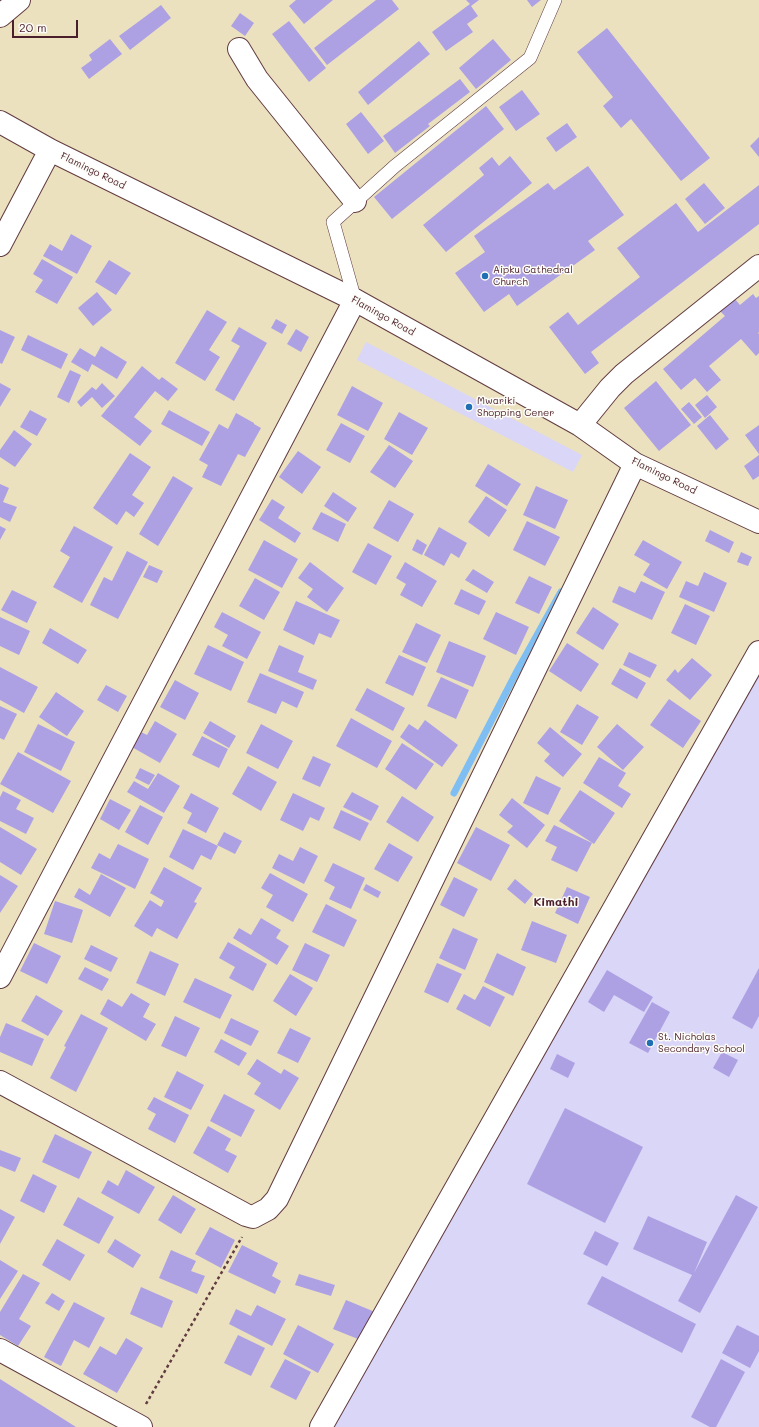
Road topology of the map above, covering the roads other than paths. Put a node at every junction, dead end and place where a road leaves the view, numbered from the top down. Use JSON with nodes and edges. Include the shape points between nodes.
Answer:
{"nodes":[{"id":1,"x":19,"y":0,"type":"edge"},
{"id":2,"x":555,"y":0,"type":"edge"},
{"id":3,"x":0,"y":16,"type":"edge"},
{"id":4,"x":239,"y":49,"type":"dead end"},
{"id":5,"x":0,"y":122,"type":"edge"},
{"id":6,"x":50,"y":150,"type":"junction"},
{"id":7,"x":355,"y":201,"type":"junction"},
{"id":8,"x":0,"y":245,"type":"edge"},
{"id":9,"x":759,"y":266,"type":"edge"},
{"id":10,"x":355,"y":300,"type":"junction"},
{"id":11,"x":580,"y":425,"type":"junction"},
{"id":12,"x":635,"y":464,"type":"junction"},
{"id":13,"x":758,"y":520,"type":"edge"},
{"id":14,"x":759,"y":652,"type":"edge"},
{"id":15,"x":0,"y":977,"type":"edge"},
{"id":16,"x":0,"y":1082,"type":"edge"},
{"id":17,"x":0,"y":1350,"type":"edge"},
{"id":18,"x":136,"y":1426,"type":"edge"},
{"id":19,"x":321,"y":1427,"type":"edge"}],
"edges":[{"from":1,"to":3,"type":"street"},
{"from":2,"to":7,"type":"lane","via":[[530,58]]},
{"from":4,"to":7,"type":"street","via":[[257,79]]},
{"from":5,"to":6,"type":"street","name":"Flamingo Road"},
{"from":6,"to":8,"type":"street"},
{"from":6,"to":10,"type":"street","name":"Flamingo Road"},
{"from":7,"to":10,"type":"lane","via":[[333,222]]},
{"from":9,"to":11,"type":"street","via":[[624,374]]},
{"from":10,"to":11,"type":"street","name":"Flamingo Road"},
{"from":10,"to":15,"type":"street"},
{"from":11,"to":12,"type":"street","name":"Flamingo Road"},
{"from":12,"to":13,"type":"street","name":"Flamingo Road"},
{"from":12,"to":16,"type":"street","via":[[277,1199],[268,1209],[253,1217]]},
{"from":14,"to":19,"type":"street"},
{"from":17,"to":18,"type":"street"}]}
